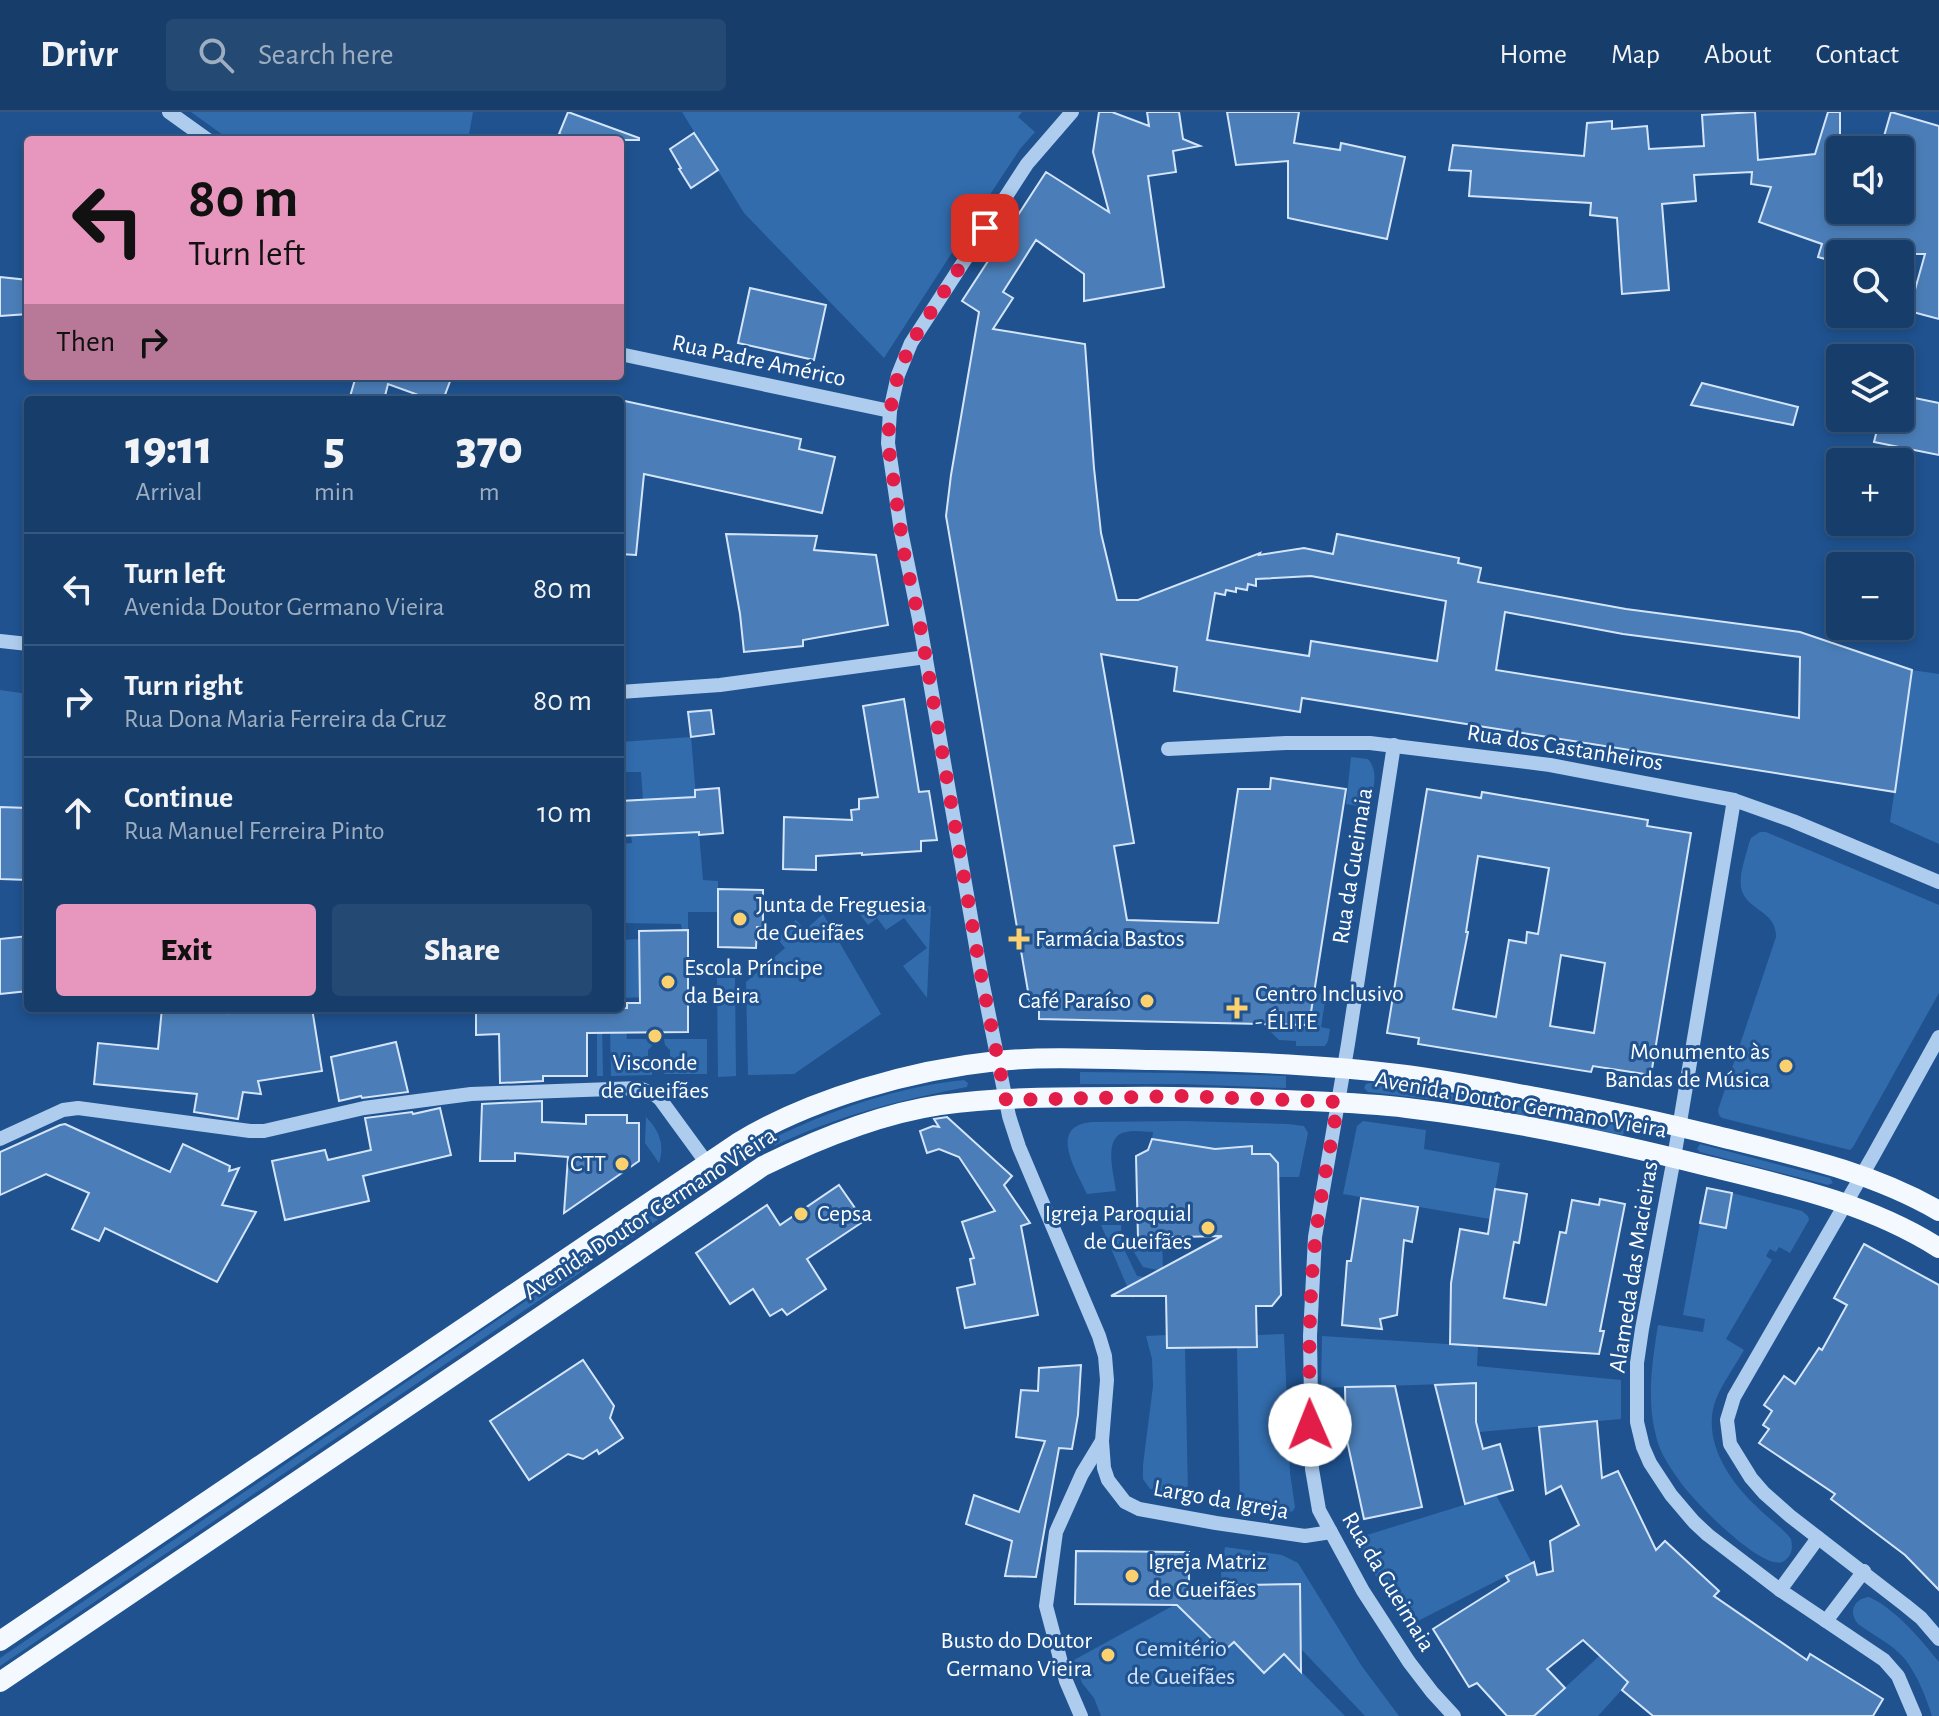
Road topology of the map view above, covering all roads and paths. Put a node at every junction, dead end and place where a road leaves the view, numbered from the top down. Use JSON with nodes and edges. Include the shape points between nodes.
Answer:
{"nodes":[{"id":1,"x":169,"y":112,"type":"edge"},
{"id":2,"x":1072,"y":112,"type":"edge"},
{"id":3,"x":202,"y":136,"type":"edge"},
{"id":4,"x":624,"y":355,"type":"edge"},
{"id":5,"x":890,"y":411,"type":"junction"},
{"id":6,"x":0,"y":641,"type":"edge"},
{"id":7,"x":24,"y":644,"type":"edge"},
{"id":8,"x":926,"y":657,"type":"junction"},
{"id":9,"x":624,"y":692,"type":"edge"},
{"id":10,"x":1394,"y":745,"type":"junction"},
{"id":11,"x":1168,"y":749,"type":"dead end"},
{"id":12,"x":1734,"y":800,"type":"junction"},
{"id":13,"x":1939,"y":882,"type":"edge"},
{"id":14,"x":1939,"y":1037,"type":"edge"},
{"id":15,"x":998,"y":1061,"type":"junction"},
{"id":16,"x":1344,"y":1068,"type":"junction"},
{"id":17,"x":1006,"y":1100,"type":"junction"},
{"id":18,"x":1338,"y":1102,"type":"junction"},
{"id":19,"x":1679,"y":1126,"type":"junction"},
{"id":20,"x":0,"y":1139,"type":"edge"},
{"id":21,"x":1674,"y":1158,"type":"junction"},
{"id":22,"x":706,"y":1162,"type":"junction"},
{"id":23,"x":1862,"y":1175,"type":"junction"},
{"id":24,"x":724,"y":1191,"type":"junction"},
{"id":25,"x":1846,"y":1203,"type":"junction"},
{"id":26,"x":1939,"y":1211,"type":"edge"},
{"id":27,"x":590,"y":1241,"type":"junction"},
{"id":28,"x":1939,"y":1248,"type":"edge"},
{"id":29,"x":609,"y":1270,"type":"junction"},
{"id":30,"x":1102,"y":1441,"type":"junction"},
{"id":31,"x":1331,"y":1532,"type":"junction"},
{"id":32,"x":1818,"y":1538,"type":"junction"},
{"id":33,"x":1864,"y":1571,"type":"junction"},
{"id":34,"x":1780,"y":1590,"type":"junction"},
{"id":35,"x":1826,"y":1621,"type":"junction"},
{"id":36,"x":1939,"y":1639,"type":"edge"},
{"id":37,"x":0,"y":1641,"type":"edge"},
{"id":38,"x":0,"y":1682,"type":"edge"},
{"id":39,"x":1081,"y":1716,"type":"edge"},
{"id":40,"x":1454,"y":1716,"type":"edge"},
{"id":41,"x":1915,"y":1716,"type":"edge"}],
"edges":[{"from":1,"to":3,"type":"street"},
{"from":2,"to":5,"type":"street","via":[[1027,164],[911,343]]},
{"from":4,"to":5,"type":"street","name":"Rua Padre Américo"},
{"from":5,"to":8,"type":"street","via":[[888,443],[896,503]]},
{"from":6,"to":7,"type":"street"},
{"from":8,"to":9,"type":"street","via":[[720,685]]},
{"from":8,"to":15,"type":"street"},
{"from":10,"to":11,"type":"street","name":"Rua dos Castanheiros","via":[[1330,742]]},
{"from":10,"to":12,"type":"street","name":"Rua dos Castanheiros","via":[[1550,765]]},
{"from":10,"to":16,"type":"street","name":"Rua da Gueimaia"},
{"from":12,"to":13,"type":"street","name":"Rua dos Castanheiros"},
{"from":12,"to":19,"type":"street","name":"Alameda das Macieiras"},
{"from":14,"to":23,"type":"street"},
{"from":15,"to":16,"type":"main road","name":"Avenida Doutor Germano Vieira","via":[[1191,1060]]},
{"from":15,"to":17,"type":"street"},
{"from":15,"to":22,"type":"main road","name":"Avenida Doutor Germano Vieira","via":[[927,1072],[833,1099],[763,1127]]},
{"from":16,"to":18,"type":"street","name":"Rua da Gueimaia"},
{"from":16,"to":19,"type":"main road","name":"Avenida Doutor Germano Vieira","via":[[1449,1081]]},
{"from":17,"to":18,"type":"main road","name":"Avenida Doutor Germano Vieira","via":[[1183,1096]]},
{"from":17,"to":24,"type":"main road","name":"Avenida Doutor Germano Vieira","via":[[940,1105],[851,1129],[779,1158]]},
{"from":17,"to":30,"type":"street","via":[[1019,1147],[1105,1356]]},
{"from":18,"to":21,"type":"main road","name":"Avenida Doutor Germano Vieira","via":[[1458,1115]]},
{"from":18,"to":31,"type":"street","name":"Rua da Gueimaia","via":[[1315,1237],[1310,1336],[1312,1469],[1319,1510]]},
{"from":19,"to":21,"type":"street","name":"Alameda das Macieiras"},
{"from":19,"to":23,"type":"main road","name":"Avenida Doutor Germano Vieira"},
{"from":20,"to":22,"type":"street","via":[[78,1108],[264,1131],[364,1108],[471,1094],[639,1088],[660,1099]]},
{"from":21,"to":25,"type":"main road","name":"Avenida Doutor Germano Vieira"},
{"from":21,"to":34,"type":"street","name":"Alameda das Macieiras","via":[[1637,1363],[1637,1422],[1643,1447],[1694,1522]]},
{"from":22,"to":24,"type":"main road"},
{"from":22,"to":27,"type":"main road","name":"Avenida Doutor Germano Vieira"},
{"from":23,"to":25,"type":"street"},
{"from":23,"to":26,"type":"main road","name":"Avenida Doutor Germano Vieira"},
{"from":24,"to":29,"type":"main road","name":"Avenida Doutor Germano Vieira"},
{"from":25,"to":28,"type":"main road","name":"Avenida Doutor Germano Vieira"},
{"from":25,"to":32,"type":"street","via":[[1734,1397],[1727,1420],[1730,1444],[1751,1478]]},
{"from":27,"to":29,"type":"main road"},
{"from":27,"to":37,"type":"main road","name":"Avenida Doutor Germano Vieira"},
{"from":29,"to":38,"type":"main road","name":"Avenida Doutor Germano Vieira"},
{"from":30,"to":31,"type":"street","name":"Largo da Igreja","via":[[1108,1480],[1125,1502],[1139,1509],[1305,1536]]},
{"from":30,"to":39,"type":"street","via":[[1056,1532],[1046,1606]]},
{"from":31,"to":40,"type":"street","name":"Rua da Gueimaia","via":[[1388,1630]]},
{"from":32,"to":33,"type":"street"},
{"from":32,"to":34,"type":"street"},
{"from":33,"to":35,"type":"street"},
{"from":33,"to":36,"type":"street"},
{"from":34,"to":35,"type":"street","name":"Alameda das Macieiras"},
{"from":35,"to":41,"type":"street","name":"Alameda das Macieiras","via":[[1892,1667]]}]}
